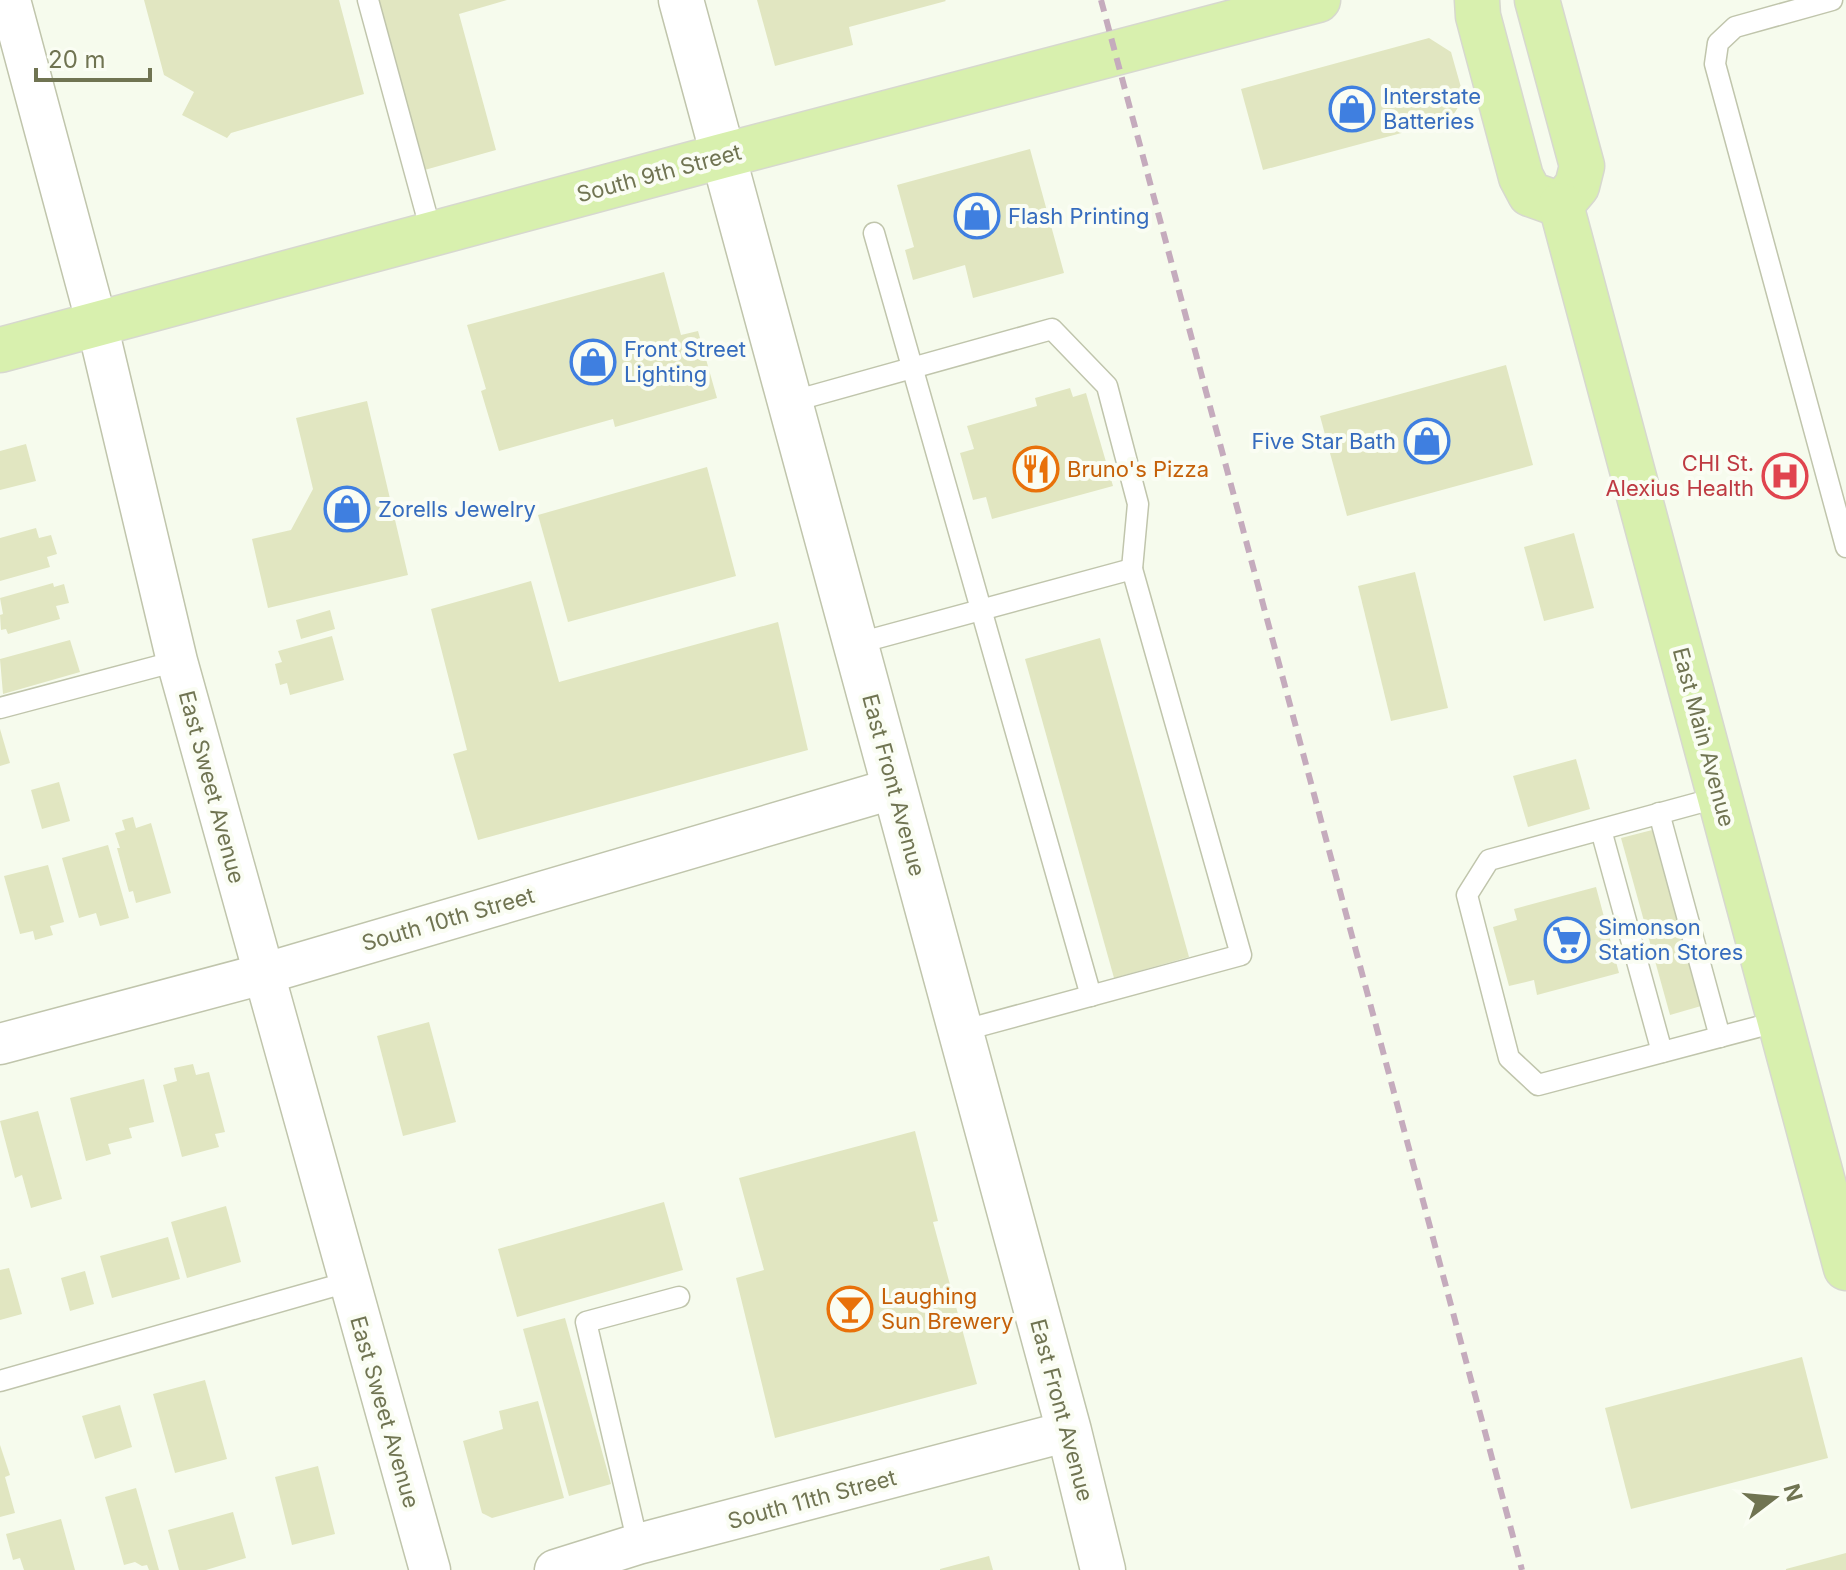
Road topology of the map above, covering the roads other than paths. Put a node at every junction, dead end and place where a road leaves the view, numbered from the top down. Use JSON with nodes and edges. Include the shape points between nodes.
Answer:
{"nodes":[{"id":1,"x":368,"y":0,"type":"edge"},
{"id":2,"x":681,"y":0,"type":"edge"},
{"id":3,"x":1318,"y":0,"type":"edge"},
{"id":4,"x":1477,"y":0,"type":"edge"},
{"id":5,"x":1537,"y":0,"type":"edge"},
{"id":6,"x":1832,"y":0,"type":"edge"},
{"id":7,"x":8,"y":9,"type":"edge"},
{"id":8,"x":722,"y":156,"type":"junction"},
{"id":9,"x":1561,"y":205,"type":"junction"},
{"id":10,"x":874,"y":233,"type":"dead end"},
{"id":11,"x":432,"y":235,"type":"junction"},
{"id":12,"x":97,"y":324,"type":"junction"},
{"id":13,"x":0,"y":350,"type":"edge"},
{"id":14,"x":913,"y":368,"type":"junction"},
{"id":15,"x":790,"y":402,"type":"junction"},
{"id":16,"x":1846,"y":547,"type":"edge"},
{"id":17,"x":1132,"y":569,"type":"junction"},
{"id":18,"x":981,"y":610,"type":"junction"},
{"id":19,"x":855,"y":644,"type":"junction"},
{"id":20,"x":177,"y":661,"type":"junction"},
{"id":21,"x":0,"y":708,"type":"edge"},
{"id":22,"x":895,"y":788,"type":"junction"},
{"id":23,"x":1720,"y":797,"type":"junction"},
{"id":24,"x":1659,"y":813,"type":"junction"},
{"id":25,"x":1601,"y":830,"type":"junction"},
{"id":26,"x":263,"y":974,"type":"junction"},
{"id":27,"x":1091,"y":996,"type":"junction"},
{"id":28,"x":1780,"y":1021,"type":"junction"},
{"id":29,"x":961,"y":1031,"type":"junction"},
{"id":30,"x":1720,"y":1037,"type":"junction"},
{"id":31,"x":0,"y":1044,"type":"edge"},
{"id":32,"x":1662,"y":1052,"type":"junction"},
{"id":33,"x":1842,"y":1218,"type":"edge"},
{"id":34,"x":1846,"y":1268,"type":"edge"},
{"id":35,"x":348,"y":1282,"type":"junction"},
{"id":36,"x":679,"y":1297,"type":"dead end"},
{"id":37,"x":0,"y":1381,"type":"edge"},
{"id":38,"x":1069,"y":1431,"type":"junction"},
{"id":39,"x":638,"y":1544,"type":"junction"},
{"id":40,"x":430,"y":1570,"type":"edge"},
{"id":41,"x":555,"y":1570,"type":"edge"},
{"id":42,"x":1103,"y":1570,"type":"edge"}],
"edges":[{"from":1,"to":11,"type":"lane"},
{"from":2,"to":8,"type":"street","name":"East Front Avenue"},
{"from":3,"to":8,"type":"main road","name":"South 9th Street"},
{"from":4,"to":9,"type":"main road","via":[[1521,177],[1530,194]]},
{"from":5,"to":9,"type":"main road","via":[[1582,166],[1577,186]]},
{"from":6,"to":16,"type":"lane","via":[[1735,27],[1718,43],[1715,64]]},
{"from":7,"to":12,"type":"street","name":"East Sweet Avenue"},
{"from":8,"to":11,"type":"main road","name":"South 9th Street"},
{"from":8,"to":15,"type":"street","name":"East Front Avenue"},
{"from":9,"to":23,"type":"main road","name":"East Main Avenue"},
{"from":10,"to":14,"type":"lane"},
{"from":11,"to":12,"type":"main road","name":"South 9th Street"},
{"from":12,"to":13,"type":"main road","name":"South 9th Street"},
{"from":12,"to":20,"type":"street","name":"East Sweet Avenue"},
{"from":14,"to":15,"type":"lane"},
{"from":14,"to":17,"type":"lane","via":[[1052,329],[1107,386],[1138,504]]},
{"from":14,"to":18,"type":"lane"},
{"from":15,"to":19,"type":"street","name":"East Front Avenue"},
{"from":17,"to":18,"type":"lane"},
{"from":17,"to":27,"type":"lane","via":[[1241,955]]},
{"from":18,"to":19,"type":"lane"},
{"from":18,"to":27,"type":"lane"},
{"from":19,"to":22,"type":"street","name":"East Front Avenue"},
{"from":20,"to":21,"type":"lane"},
{"from":20,"to":26,"type":"street","name":"East Sweet Avenue"},
{"from":22,"to":26,"type":"street","name":"South 10th Street"},
{"from":22,"to":29,"type":"street","name":"East Front Avenue"},
{"from":23,"to":24,"type":"lane"},
{"from":23,"to":28,"type":"main road","name":"East Main Avenue"},
{"from":24,"to":25,"type":"lane"},
{"from":24,"to":30,"type":"lane"},
{"from":25,"to":32,"type":"lane","via":[[1624,880],[1650,975]]},
{"from":25,"to":32,"type":"lane","via":[[1489,860],[1467,895],[1509,1058],[1538,1085]]},
{"from":26,"to":31,"type":"street","name":"South 10th Street"},
{"from":26,"to":35,"type":"street","name":"East Sweet Avenue"},
{"from":27,"to":29,"type":"lane"},
{"from":28,"to":30,"type":"lane"},
{"from":28,"to":33,"type":"main road","name":"East Main Avenue"},
{"from":29,"to":38,"type":"street","name":"East Front Avenue"},
{"from":30,"to":32,"type":"lane"},
{"from":33,"to":34,"type":"main road","name":"East Main Avenue"},
{"from":35,"to":37,"type":"lane"},
{"from":35,"to":40,"type":"street","name":"East Sweet Avenue"},
{"from":36,"to":39,"type":"lane","via":[[586,1322]]},
{"from":38,"to":39,"type":"street","name":"South 11th Street"},
{"from":38,"to":42,"type":"street","name":"East Front Avenue"},
{"from":39,"to":41,"type":"street","name":"South 11th Street"}]}
